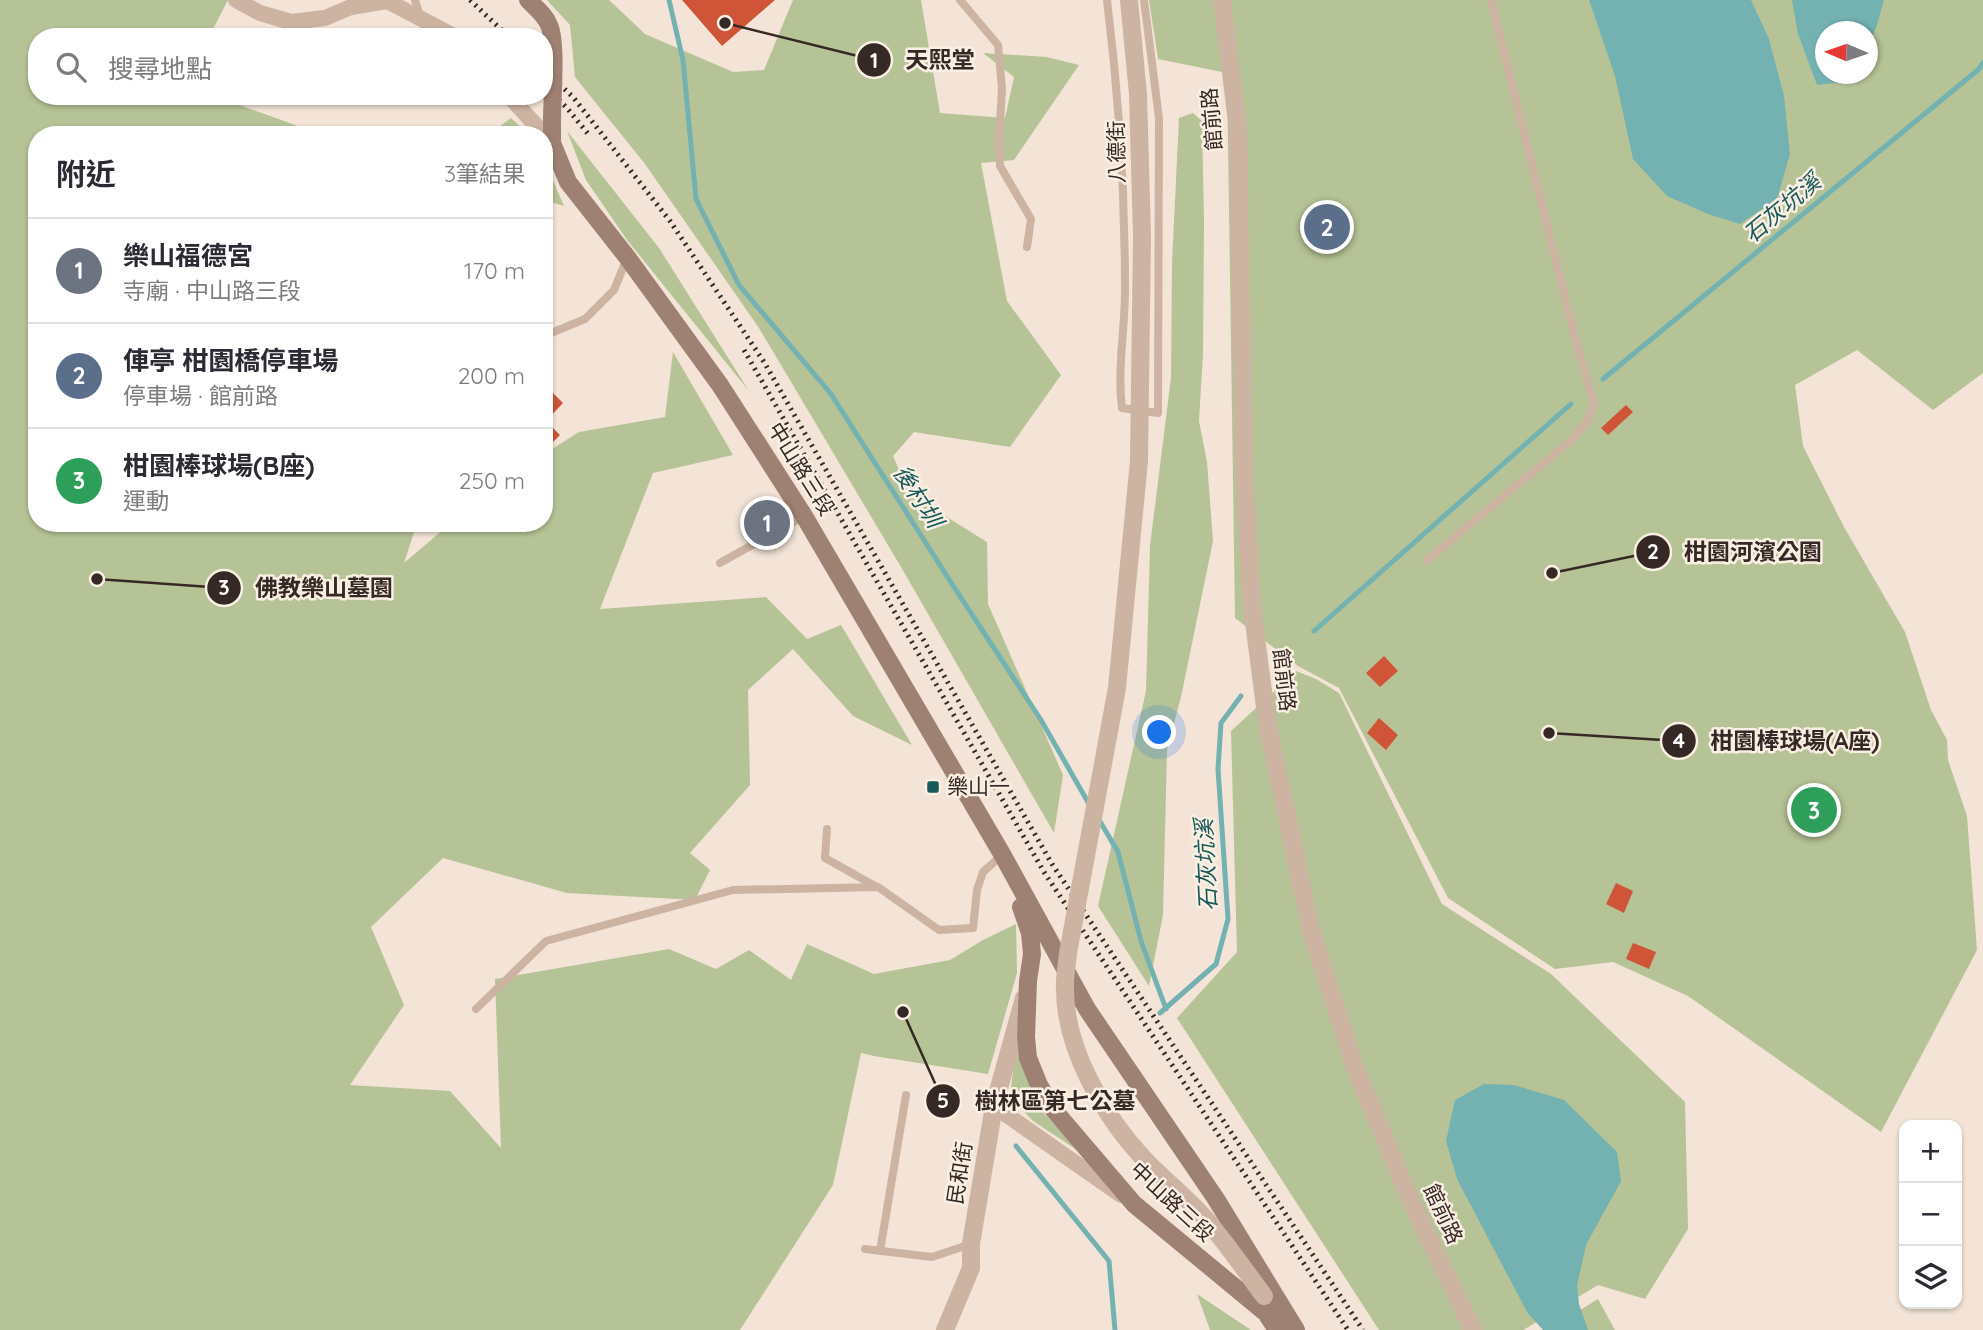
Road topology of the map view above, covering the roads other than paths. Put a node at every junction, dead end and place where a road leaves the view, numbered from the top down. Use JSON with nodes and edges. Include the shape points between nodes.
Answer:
{"nodes":[{"id":1,"x":236,"y":0,"type":"edge"},
{"id":2,"x":415,"y":0,"type":"edge"},
{"id":3,"x":528,"y":0,"type":"edge"},
{"id":4,"x":960,"y":0,"type":"edge"},
{"id":5,"x":1107,"y":0,"type":"edge"},
{"id":6,"x":1123,"y":0,"type":"edge"},
{"id":7,"x":1129,"y":0,"type":"edge"},
{"id":8,"x":1144,"y":0,"type":"edge"},
{"id":9,"x":1222,"y":0,"type":"edge"},
{"id":10,"x":1491,"y":0,"type":"edge"},
{"id":11,"x":347,"y":3,"type":"edge"},
{"id":12,"x":422,"y":19,"type":"junction"},
{"id":13,"x":439,"y":28,"type":"edge"},
{"id":14,"x":551,"y":28,"type":"edge"},
{"id":15,"x":1136,"y":67,"type":"junction"},
{"id":16,"x":517,"y":105,"type":"edge"},
{"id":17,"x":552,"y":105,"type":"edge"},
{"id":18,"x":536,"y":126,"type":"edge"},
{"id":19,"x":552,"y":126,"type":"edge"},
{"id":20,"x":553,"y":145,"type":"edge"},
{"id":21,"x":1027,"y":247,"type":"dead end"},
{"id":22,"x":627,"y":257,"type":"junction"},
{"id":23,"x":553,"y":332,"type":"edge"},
{"id":24,"x":804,"y":516,"type":"junction"},
{"id":25,"x":1427,"y":560,"type":"dead end"},
{"id":26,"x":720,"y":563,"type":"dead end"},
{"id":27,"x":827,"y":829,"type":"dead end"},
{"id":28,"x":1002,"y":854,"type":"junction"},
{"id":29,"x":878,"y":887,"type":"junction"},
{"id":30,"x":1028,"y":981,"type":"junction"},
{"id":31,"x":477,"y":1009,"type":"dead end"},
{"id":32,"x":906,"y":1095,"type":"dead end"},
{"id":33,"x":994,"y":1106,"type":"junction"},
{"id":34,"x":1134,"y":1203,"type":"junction"},
{"id":35,"x":971,"y":1244,"type":"junction"},
{"id":36,"x":865,"y":1249,"type":"dead end"},
{"id":37,"x":880,"y":1251,"type":"junction"},
{"id":38,"x":1269,"y":1304,"type":"junction"},
{"id":39,"x":945,"y":1330,"type":"edge"},
{"id":40,"x":1277,"y":1330,"type":"edge"},
{"id":41,"x":1296,"y":1330,"type":"edge"},
{"id":42,"x":1473,"y":1330,"type":"edge"}],
"edges":[{"from":1,"to":11,"type":"street","via":[[291,22],[325,18]]},
{"from":2,"to":12,"type":"lane"},
{"from":3,"to":14,"type":"main road","name":"中山路三段","bridge":true},
{"from":4,"to":21,"type":"lane","via":[[998,45],[1000,166],[1031,219]]},
{"from":5,"to":8,"type":"lane","via":[[1122,173],[1122,408],[1158,413],[1159,118]]},
{"from":6,"to":15,"type":"street","name":"八德街"},
{"from":7,"to":15,"type":"street","name":"八德街"},
{"from":9,"to":42,"type":"street","name":"館前路","via":[[1238,130],[1244,475],[1252,607],[1267,722],[1311,930],[1354,1065],[1410,1199]]},
{"from":10,"to":25,"type":"lane","via":[[1594,404],[1574,438]]},
{"from":11,"to":12,"type":"street","via":[[387,1]]},
{"from":12,"to":13,"type":"street"},
{"from":15,"to":38,"type":"street","name":"八德街","bridge":true,"via":[[1142,236],[1139,461],[1117,688],[1068,953],[1066,1010],[1084,1067],[1122,1133],[1203,1216]]},
{"from":16,"to":18,"type":"street"},
{"from":17,"to":19,"type":"main road","name":"中山路三段","bridge":true},
{"from":20,"to":22,"type":"main road","name":"中山路三段","via":[[568,182]]},
{"from":22,"to":23,"type":"lane","via":[[614,290],[584,319]]},
{"from":22,"to":24,"type":"main road","name":"中山路三段","via":[[720,385]]},
{"from":24,"to":26,"type":"lane"},
{"from":24,"to":28,"type":"main road","name":"中山路三段"},
{"from":27,"to":29,"type":"lane","via":[[825,858]]},
{"from":28,"to":29,"type":"lane","via":[[983,872],[973,928],[939,930]]},
{"from":28,"to":30,"type":"main road","name":"中山路三段","via":[[1030,933]]},
{"from":28,"to":38,"type":"main road","name":"中山路三段","via":[[1087,1009],[1216,1199]]},
{"from":29,"to":31,"type":"lane","via":[[733,890],[546,941]]},
{"from":30,"to":33,"type":"street","name":"民和街"},
{"from":30,"to":34,"type":"main road","name":"中山路三段","via":[[1028,1058],[1039,1085],[1053,1109]]},
{"from":32,"to":37,"type":"lane"},
{"from":33,"to":34,"type":"street"},
{"from":33,"to":35,"type":"street","name":"民和街"},
{"from":34,"to":38,"type":"main road","name":"中山路三段"},
{"from":35,"to":37,"type":"lane","via":[[932,1257]]},
{"from":35,"to":39,"type":"street","name":"民和街","via":[[971,1269]]},
{"from":36,"to":37,"type":"lane"},
{"from":38,"to":40,"type":"main road","name":"中山路三段"},
{"from":38,"to":41,"type":"main road","name":"中山路三段"}]}
